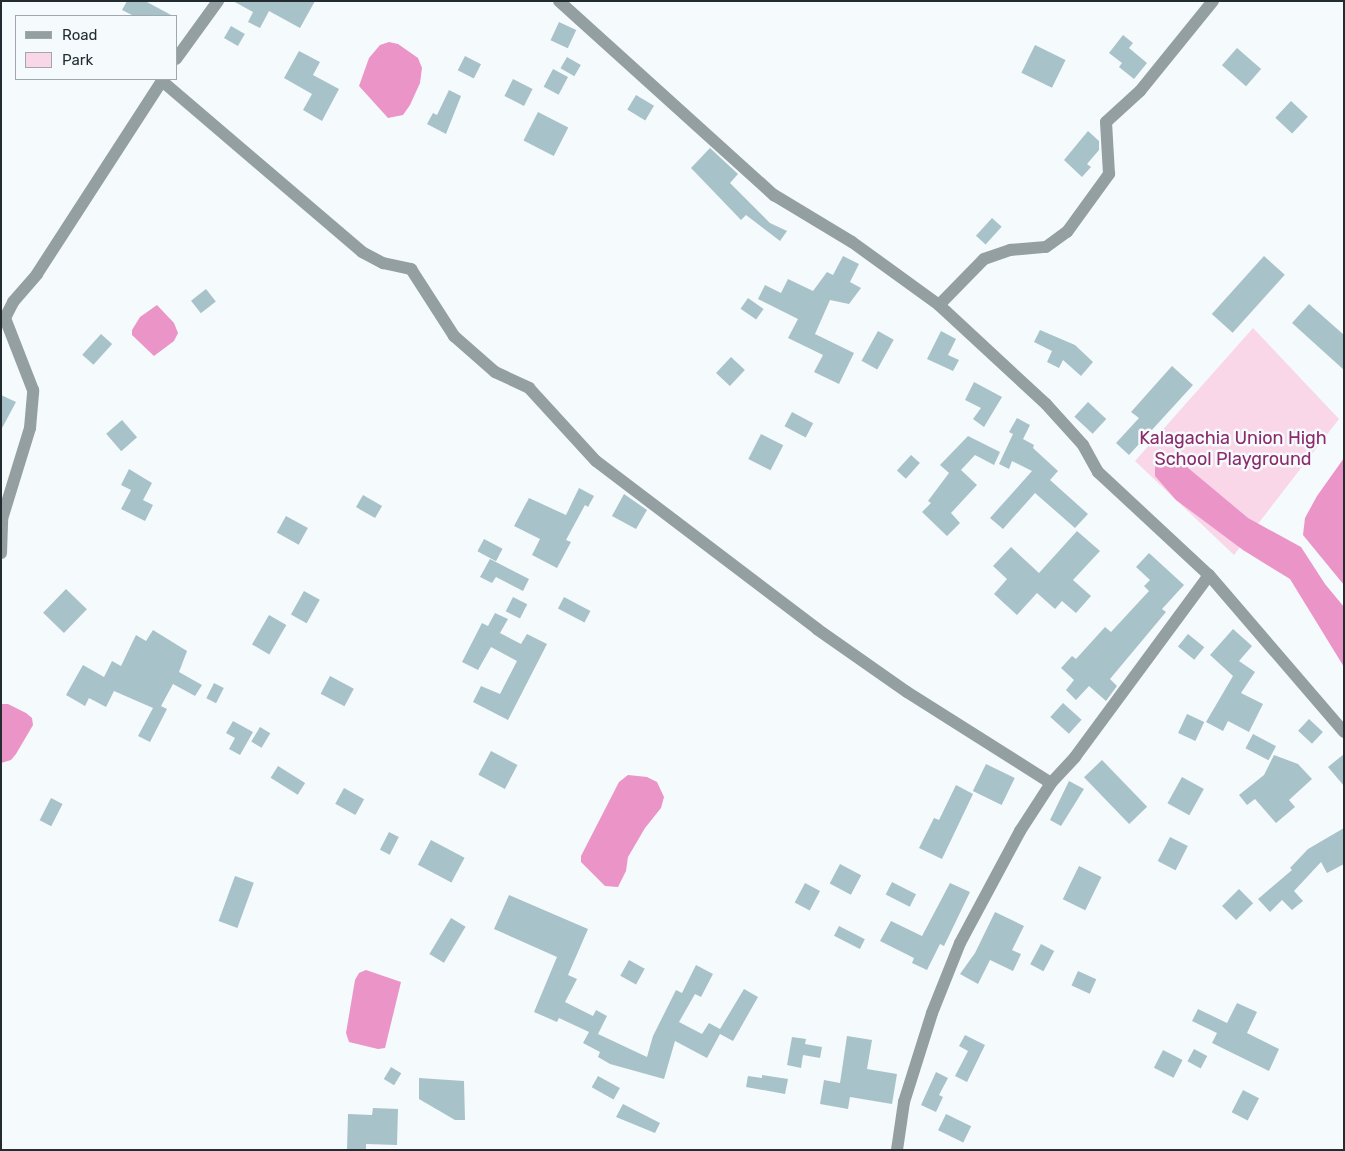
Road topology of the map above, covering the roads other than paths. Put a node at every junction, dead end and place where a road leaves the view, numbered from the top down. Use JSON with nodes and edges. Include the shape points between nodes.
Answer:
{"nodes":[{"id":1,"x":218,"y":1,"type":"edge"},
{"id":2,"x":559,"y":1,"type":"edge"},
{"id":3,"x":1213,"y":1,"type":"edge"},
{"id":4,"x":178,"y":56,"type":"edge"},
{"id":5,"x":163,"y":80,"type":"edge"},
{"id":6,"x":939,"y":305,"type":"junction"},
{"id":7,"x":3,"y":318,"type":"edge"},
{"id":8,"x":1,"y":553,"type":"edge"},
{"id":9,"x":1209,"y":575,"type":"junction"},
{"id":10,"x":1344,"y":732,"type":"edge"},
{"id":11,"x":1051,"y":783,"type":"junction"},
{"id":12,"x":897,"y":1150,"type":"edge"}],
"edges":[{"from":1,"to":4,"type":"street"},
{"from":2,"to":6,"type":"street","via":[[774,195],[852,242]]},
{"from":3,"to":6,"type":"street","via":[[1140,91],[1106,122],[1108,174],[1066,232],[1046,247],[1010,250],[984,259]]},
{"from":5,"to":7,"type":"street","via":[[37,274]]},
{"from":5,"to":11,"type":"street","via":[[362,252],[383,263],[411,269],[454,336],[495,372],[529,388],[596,461],[817,629],[907,692]]},
{"from":6,"to":9,"type":"street","via":[[1046,404],[1083,445],[1098,472]]},
{"from":7,"to":8,"type":"street","via":[[32,390],[30,428],[2,519]]},
{"from":9,"to":10,"type":"street"},
{"from":9,"to":11,"type":"street","via":[[1075,757]]},
{"from":11,"to":12,"type":"street","via":[[1020,831],[960,943],[932,1013],[904,1102]]}]}
